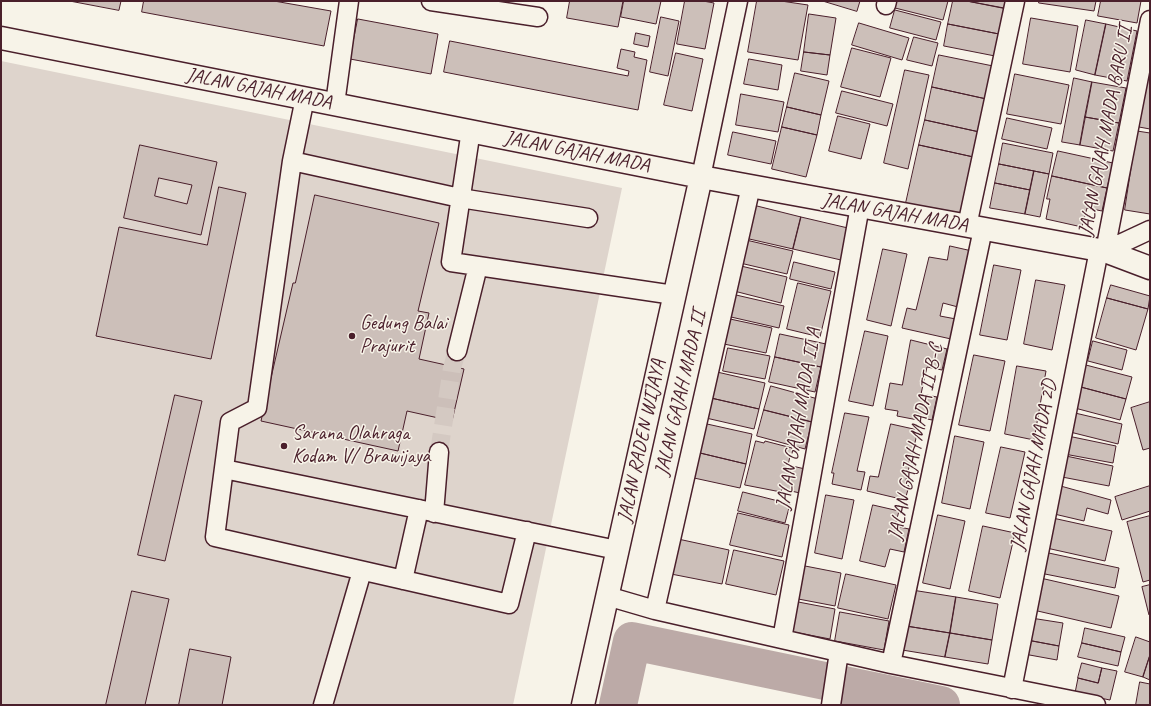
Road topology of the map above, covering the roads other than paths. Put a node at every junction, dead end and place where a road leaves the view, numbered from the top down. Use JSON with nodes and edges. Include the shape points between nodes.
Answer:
{"nodes":[{"id":1,"x":349,"y":1,"type":"edge"},
{"id":2,"x":431,"y":1,"type":"edge"},
{"id":3,"x":738,"y":1,"type":"edge"},
{"id":4,"x":1015,"y":1,"type":"edge"},
{"id":5,"x":538,"y":17,"type":"dead end"},
{"id":6,"x":1150,"y":20,"type":"edge"},
{"id":7,"x":1,"y":38,"type":"edge"},
{"id":8,"x":305,"y":98,"type":"junction"},
{"id":9,"x":335,"y":104,"type":"junction"},
{"id":10,"x":471,"y":130,"type":"junction"},
{"id":11,"x":292,"y":161,"type":"junction"},
{"id":12,"x":701,"y":177,"type":"junction"},
{"id":13,"x":751,"y":186,"type":"junction"},
{"id":14,"x":460,"y":198,"type":"junction"},
{"id":15,"x":860,"y":206,"type":"junction"},
{"id":16,"x":588,"y":218,"type":"dead end"},
{"id":17,"x":975,"y":227,"type":"junction"},
{"id":18,"x":1150,"y":230,"type":"edge"},
{"id":19,"x":1102,"y":251,"type":"junction"},
{"id":20,"x":478,"y":266,"type":"junction"},
{"id":21,"x":1150,"y":268,"type":"edge"},
{"id":22,"x":674,"y":295,"type":"junction"},
{"id":23,"x":457,"y":351,"type":"tunnel mouth"},
{"id":24,"x":438,"y":452,"type":"tunnel mouth"},
{"id":25,"x":224,"y":469,"type":"junction"},
{"id":26,"x":426,"y":511,"type":"junction"},
{"id":27,"x":527,"y":532,"type":"junction"},
{"id":28,"x":618,"y":550,"type":"junction"},
{"id":29,"x":362,"y":571,"type":"junction"},
{"id":30,"x":403,"y":580,"type":"junction"},
{"id":31,"x":607,"y":596,"type":"junction"},
{"id":32,"x":655,"y":610,"type":"junction"},
{"id":33,"x":782,"y":639,"type":"junction"},
{"id":34,"x":839,"y":652,"type":"junction"},
{"id":35,"x":891,"y":664,"type":"junction"},
{"id":36,"x":1012,"y":689,"type":"junction"},
{"id":37,"x":832,"y":700,"type":"edge"},
{"id":38,"x":322,"y":705,"type":"edge"},
{"id":39,"x":583,"y":705,"type":"edge"},
{"id":40,"x":1096,"y":705,"type":"edge"}],
"edges":[{"from":1,"to":9,"type":"street"},
{"from":2,"to":5,"type":"street"},
{"from":3,"to":12,"type":"street"},
{"from":4,"to":17,"type":"street","name":"JALAN GAJAH MADA II B-C"},
{"from":6,"to":19,"type":"street","name":"JALAN GAJAH MADA BARU II"},
{"from":7,"to":8,"type":"street","name":"JALAN GAJAH MADA"},
{"from":8,"to":9,"type":"street","name":"JALAN GAJAH MADA"},
{"from":8,"to":11,"type":"street"},
{"from":9,"to":10,"type":"street","name":"JALAN GAJAH MADA"},
{"from":10,"to":12,"type":"street","name":"JALAN GAJAH MADA"},
{"from":10,"to":14,"type":"street"},
{"from":11,"to":14,"type":"street"},
{"from":11,"to":25,"type":"street","via":[[257,408],[230,422]]},
{"from":12,"to":13,"type":"street","name":"JALAN GAJAH MADA"},
{"from":12,"to":22,"type":"street","name":"JALAN RADEN WIJAYA"},
{"from":13,"to":15,"type":"street","name":"JALAN GAJAH MADA"},
{"from":13,"to":32,"type":"street","name":"JALAN GAJAH MADA II"},
{"from":14,"to":16,"type":"street"},
{"from":14,"to":20,"type":"street","via":[[451,262]]},
{"from":15,"to":17,"type":"street","name":"JALAN GAJAH MADA"},
{"from":15,"to":33,"type":"street","name":"JALAN GAJAH MADA II A"},
{"from":17,"to":19,"type":"street","name":"JALAN GAJAH MADA"},
{"from":17,"to":35,"type":"street","name":"JALAN GAJAH MADA II B-C"},
{"from":18,"to":19,"type":"street"},
{"from":19,"to":21,"type":"street","name":"JALAN GAJAH MADA"},
{"from":19,"to":36,"type":"street","name":"JALAN GAJAH MADA 2D"},
{"from":20,"to":22,"type":"street"},
{"from":20,"to":23,"type":"street"},
{"from":22,"to":28,"type":"street","name":"JALAN RADEN WIJAYA"},
{"from":24,"to":26,"type":"street"},
{"from":25,"to":26,"type":"street"},
{"from":25,"to":29,"type":"street","via":[[215,537]]},
{"from":26,"to":27,"type":"street"},
{"from":26,"to":30,"type":"street"},
{"from":27,"to":28,"type":"street"},
{"from":27,"to":30,"type":"street","via":[[510,604]]},
{"from":28,"to":31,"type":"street","name":"JALAN RADEN WIJAYA"},
{"from":29,"to":30,"type":"street"},
{"from":29,"to":38,"type":"street"},
{"from":31,"to":32,"type":"street"},
{"from":31,"to":39,"type":"street","name":"JALAN RADEN WIJAYA"},
{"from":32,"to":33,"type":"street"},
{"from":33,"to":34,"type":"street"},
{"from":34,"to":35,"type":"street"},
{"from":34,"to":37,"type":"street"},
{"from":35,"to":36,"type":"street"},
{"from":36,"to":40,"type":"street"}]}
